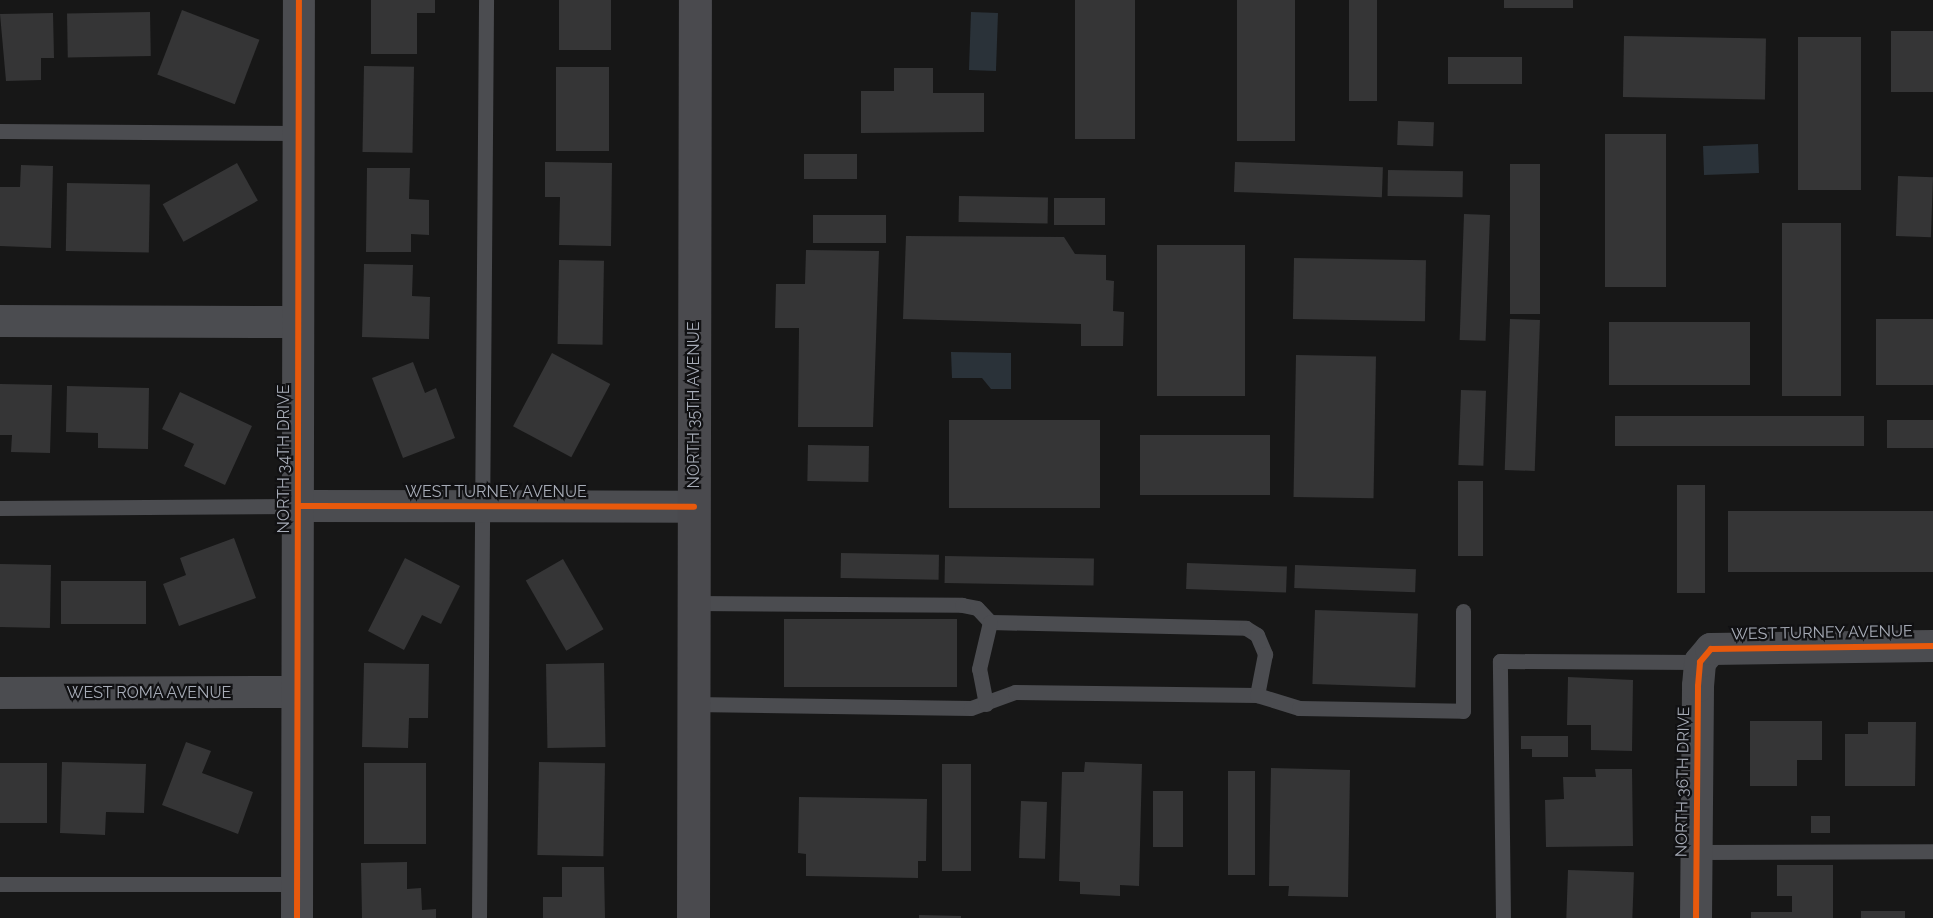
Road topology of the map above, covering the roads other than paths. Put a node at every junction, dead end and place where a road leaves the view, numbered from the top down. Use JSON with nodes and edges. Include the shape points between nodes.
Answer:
{"nodes":[{"id":1,"x":299,"y":0,"type":"edge"},
{"id":2,"x":486,"y":0,"type":"edge"},
{"id":3,"x":695,"y":0,"type":"edge"},
{"id":4,"x":0,"y":131,"type":"edge"},
{"id":5,"x":299,"y":133,"type":"junction"},
{"id":6,"x":0,"y":321,"type":"edge"},
{"id":7,"x":298,"y":322,"type":"junction"},
{"id":8,"x":484,"y":505,"type":"junction"},
{"id":9,"x":298,"y":506,"type":"junction"},
{"id":10,"x":694,"y":507,"type":"junction"},
{"id":11,"x":0,"y":508,"type":"edge"},
{"id":12,"x":694,"y":603,"type":"junction"},
{"id":13,"x":1463,"y":611,"type":"dead end"},
{"id":14,"x":990,"y":622,"type":"junction"},
{"id":15,"x":1933,"y":646,"type":"edge"},
{"id":16,"x":1706,"y":656,"type":"junction"},
{"id":17,"x":297,"y":692,"type":"junction"},
{"id":18,"x":0,"y":693,"type":"edge"},
{"id":19,"x":1257,"y":695,"type":"junction"},
{"id":20,"x":693,"y":704,"type":"junction"},
{"id":21,"x":987,"y":704,"type":"junction"},
{"id":22,"x":1933,"y":851,"type":"edge"},
{"id":23,"x":1696,"y":852,"type":"junction"},
{"id":24,"x":0,"y":884,"type":"edge"},
{"id":25,"x":297,"y":884,"type":"junction"},
{"id":26,"x":297,"y":918,"type":"edge"},
{"id":27,"x":479,"y":918,"type":"edge"},
{"id":28,"x":693,"y":918,"type":"edge"},
{"id":29,"x":1503,"y":918,"type":"edge"},
{"id":30,"x":1696,"y":918,"type":"edge"}],
"edges":[{"from":1,"to":5,"type":"street","name":"NORTH 34TH DRIVE"},
{"from":2,"to":8,"type":"lane"},
{"from":3,"to":10,"type":"main road","name":"NORTH 35TH AVENUE"},
{"from":4,"to":5,"type":"lane"},
{"from":5,"to":7,"type":"street","name":"NORTH 34TH DRIVE"},
{"from":6,"to":7,"type":"street"},
{"from":7,"to":9,"type":"street","name":"NORTH 34TH DRIVE"},
{"from":8,"to":9,"type":"street","name":"WEST TURNEY AVENUE"},
{"from":8,"to":10,"type":"street","name":"WEST TURNEY AVENUE"},
{"from":8,"to":27,"type":"lane"},
{"from":9,"to":11,"type":"lane"},
{"from":9,"to":17,"type":"street","name":"NORTH 34TH DRIVE"},
{"from":10,"to":12,"type":"main road","name":"NORTH 35TH AVENUE"},
{"from":12,"to":14,"type":"lane","via":[[962,605],[977,608]]},
{"from":12,"to":20,"type":"main road","name":"NORTH 35TH AVENUE"},
{"from":13,"to":19,"type":"lane","via":[[1463,711],[1299,708]]},
{"from":14,"to":19,"type":"lane","via":[[1246,628],[1257,635],[1264,654]]},
{"from":14,"to":21,"type":"lane","via":[[979,669]]},
{"from":15,"to":16,"type":"street","name":"WEST TURNEY AVENUE"},
{"from":16,"to":23,"type":"street","name":"NORTH 36TH DRIVE"},
{"from":16,"to":29,"type":"lane","via":[[1500,661]]},
{"from":17,"to":18,"type":"street","name":"WEST ROMA AVENUE"},
{"from":17,"to":25,"type":"street","name":"NORTH 34TH DRIVE"},
{"from":19,"to":21,"type":"lane","via":[[1015,692]]},
{"from":20,"to":21,"type":"lane"},
{"from":20,"to":28,"type":"main road","name":"NORTH 35TH AVENUE"},
{"from":22,"to":23,"type":"lane"},
{"from":23,"to":30,"type":"street","name":"NORTH 36TH DRIVE"},
{"from":24,"to":25,"type":"lane"},
{"from":25,"to":26,"type":"street","name":"NORTH 34TH DRIVE"}]}
